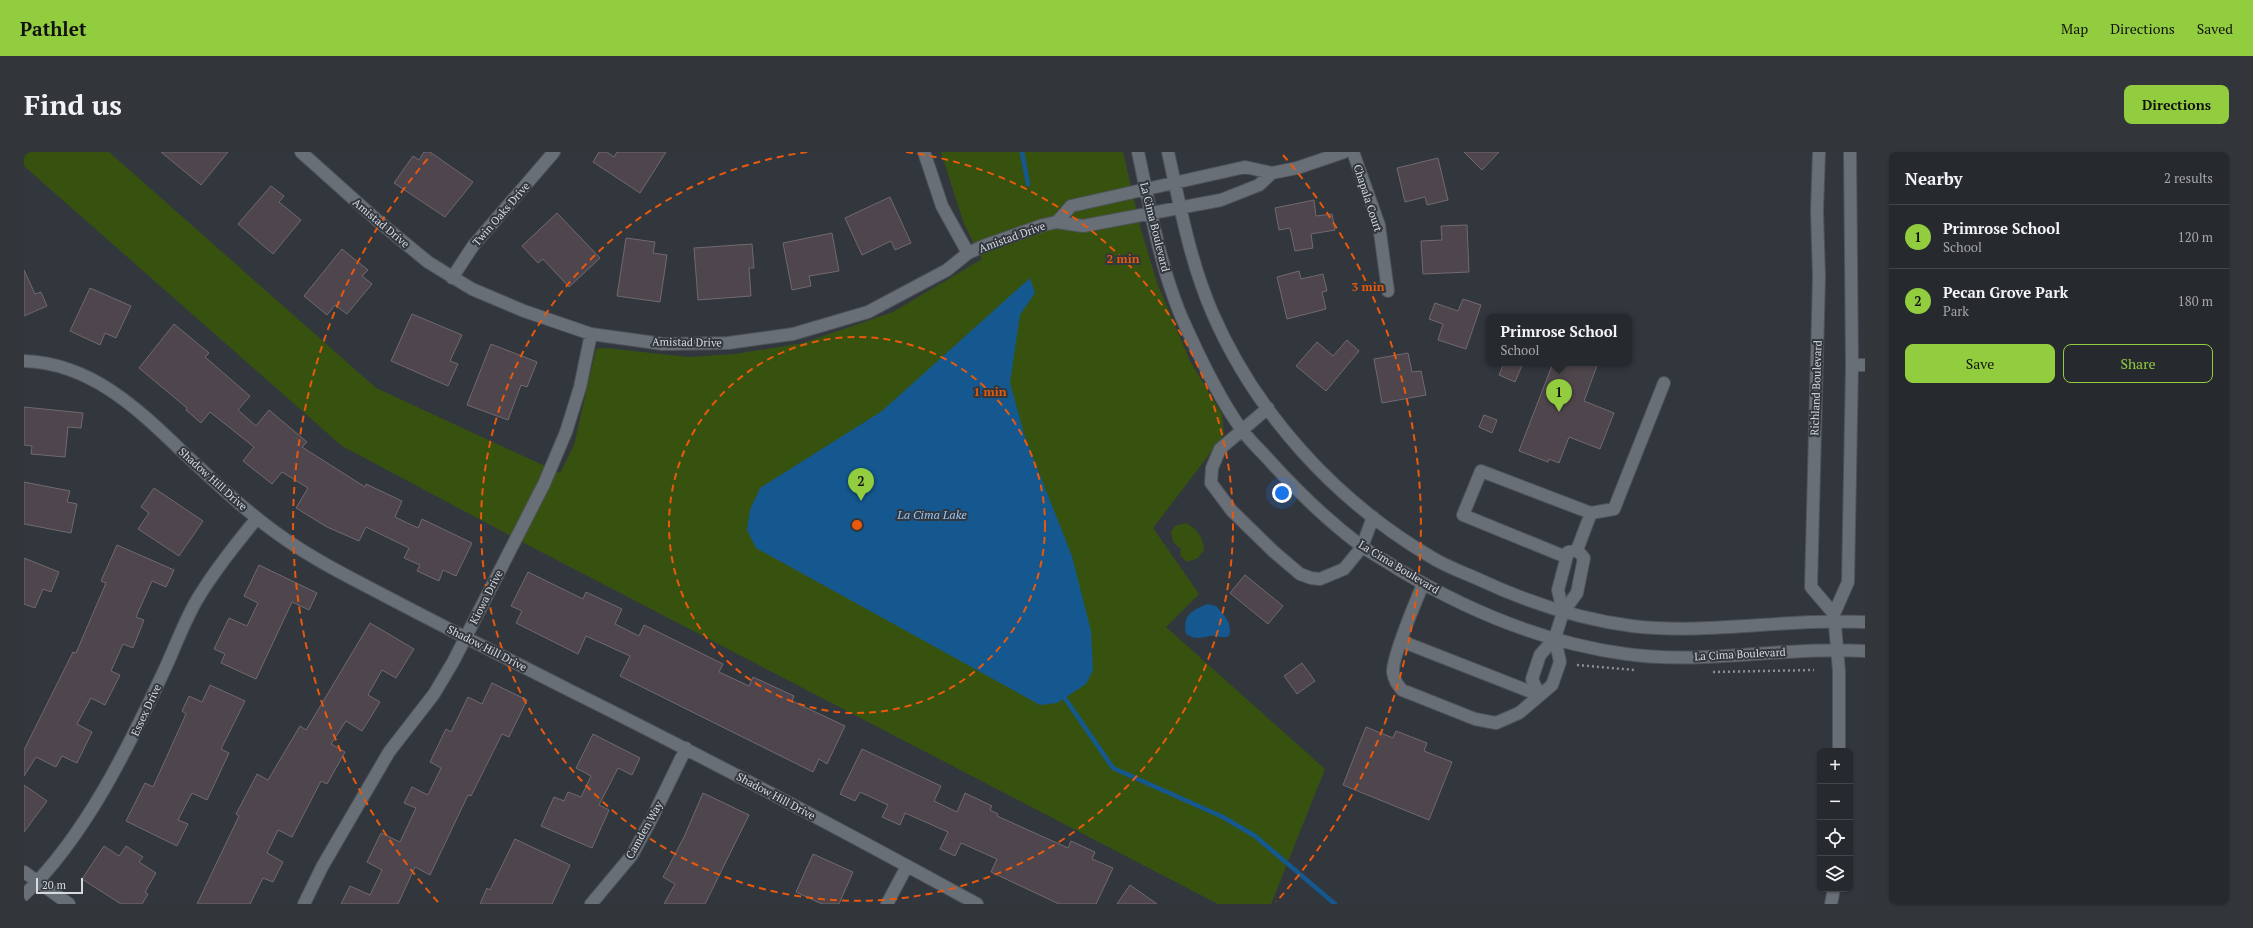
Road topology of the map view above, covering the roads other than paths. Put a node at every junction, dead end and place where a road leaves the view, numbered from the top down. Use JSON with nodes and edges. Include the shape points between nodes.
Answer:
{"nodes":[{"id":1,"x":301,"y":152,"type":"edge"},
{"id":2,"x":554,"y":152,"type":"edge"},
{"id":3,"x":924,"y":152,"type":"edge"},
{"id":4,"x":1138,"y":152,"type":"edge"},
{"id":5,"x":1168,"y":152,"type":"edge"},
{"id":6,"x":1344,"y":152,"type":"edge"},
{"id":7,"x":1354,"y":152,"type":"edge"},
{"id":8,"x":1819,"y":152,"type":"edge"},
{"id":9,"x":1850,"y":152,"type":"edge"},
{"id":10,"x":1272,"y":174,"type":"junction"},
{"id":11,"x":1175,"y":183,"type":"junction"},
{"id":12,"x":1146,"y":189,"type":"junction"},
{"id":13,"x":1181,"y":208,"type":"junction"},
{"id":14,"x":1151,"y":213,"type":"junction"},
{"id":15,"x":1056,"y":222,"type":"junction"},
{"id":16,"x":968,"y":253,"type":"junction"},
{"id":17,"x":452,"y":278,"type":"junction"},
{"id":18,"x":1388,"y":291,"type":"dead end"},
{"id":19,"x":591,"y":334,"type":"junction"},
{"id":20,"x":24,"y":361,"type":"edge"},
{"id":21,"x":1852,"y":365,"type":"junction"},
{"id":22,"x":1865,"y":365,"type":"edge"},
{"id":23,"x":1664,"y":383,"type":"dead end"},
{"id":24,"x":1268,"y":408,"type":"junction"},
{"id":25,"x":1242,"y":430,"type":"junction"},
{"id":26,"x":1591,"y":513,"type":"junction"},
{"id":27,"x":1373,"y":517,"type":"junction"},
{"id":28,"x":258,"y":518,"type":"junction"},
{"id":29,"x":1362,"y":547,"type":"junction"},
{"id":30,"x":1577,"y":550,"type":"junction"},
{"id":31,"x":1566,"y":557,"type":"junction"},
{"id":32,"x":1423,"y":584,"type":"junction"},
{"id":33,"x":1563,"y":612,"type":"junction"},
{"id":34,"x":1835,"y":618,"type":"junction"},
{"id":35,"x":1865,"y":622,"type":"edge"},
{"id":36,"x":466,"y":638,"type":"junction"},
{"id":37,"x":1555,"y":638,"type":"junction"},
{"id":38,"x":1401,"y":641,"type":"junction"},
{"id":39,"x":1838,"y":650,"type":"junction"},
{"id":40,"x":1865,"y":651,"type":"edge"},
{"id":41,"x":1539,"y":695,"type":"junction"},
{"id":42,"x":686,"y":748,"type":"junction"},
{"id":43,"x":1839,"y":748,"type":"edge"},
{"id":44,"x":907,"y":866,"type":"junction"},
{"id":45,"x":24,"y":872,"type":"edge"},
{"id":46,"x":37,"y":882,"type":"junction"},
{"id":47,"x":1834,"y":892,"type":"edge"},
{"id":48,"x":24,"y":895,"type":"edge"},
{"id":49,"x":69,"y":904,"type":"edge"},
{"id":50,"x":304,"y":904,"type":"edge"},
{"id":51,"x":591,"y":904,"type":"edge"},
{"id":52,"x":887,"y":904,"type":"edge"},
{"id":53,"x":977,"y":904,"type":"edge"},
{"id":54,"x":1832,"y":904,"type":"edge"}],
"edges":[{"from":1,"to":17,"type":"street","name":"Amistad Drive","via":[[378,222]]},
{"from":2,"to":17,"type":"street","name":"Twin Oaks Drive","via":[[473,246]]},
{"from":3,"to":16,"type":"street","via":[[942,206]]},
{"from":4,"to":12,"type":"street","name":"La Cima Boulevard"},
{"from":5,"to":11,"type":"street"},
{"from":6,"to":10,"type":"street","name":"Amistad Drive"},
{"from":7,"to":18,"type":"street","name":"Chapala Court","via":[[1379,225]]},
{"from":8,"to":34,"type":"street","name":"Richland Boulevard","via":[[1819,277],[1811,587]]},
{"from":9,"to":21,"type":"street"},
{"from":10,"to":11,"type":"street","name":"Amistad Drive","via":[[1244,167]]},
{"from":10,"to":13,"type":"street","name":"Amistad Drive","via":[[1259,185],[1221,200]]},
{"from":11,"to":12,"type":"street","name":"Amistad Drive"},
{"from":11,"to":13,"type":"street"},
{"from":12,"to":14,"type":"street","name":"La Cima Boulevard"},
{"from":12,"to":15,"type":"street","name":"Amistad Drive","via":[[1071,206]]},
{"from":13,"to":14,"type":"street","name":"Amistad Drive"},
{"from":13,"to":24,"type":"street","via":[[1191,252],[1212,312],[1246,377]]},
{"from":14,"to":15,"type":"street","name":"Amistad Drive","via":[[1083,226]]},
{"from":14,"to":25,"type":"street","name":"La Cima Boulevard","via":[[1161,258],[1181,315],[1210,376]]},
{"from":15,"to":16,"type":"street","name":"Amistad Drive"},
{"from":16,"to":19,"type":"street","name":"Amistad Drive","via":[[947,270],[868,312],[793,334],[728,343],[663,344]]},
{"from":17,"to":19,"type":"street","name":"Amistad Drive","via":[[524,311]]},
{"from":19,"to":36,"type":"street","name":"Kiowa Drive","via":[[580,387],[566,432],[544,484]]},
{"from":20,"to":28,"type":"street","name":"Shadow Hill Drive","via":[[65,368],[102,384],[137,408]]},
{"from":21,"to":22,"type":"street"},
{"from":21,"to":34,"type":"street","via":[[1848,582]]},
{"from":23,"to":26,"type":"street","via":[[1614,509]]},
{"from":24,"to":25,"type":"street"},
{"from":24,"to":27,"type":"street","via":[[1294,444],[1340,490]]},
{"from":25,"to":29,"type":"street","name":"La Cima Boulevard","via":[[1318,510]]},
{"from":25,"to":29,"type":"street","via":[[1220,449],[1212,468],[1211,483],[1232,511],[1272,551],[1300,574],[1320,579],[1344,569]]},
{"from":26,"to":30,"type":"street"},
{"from":26,"to":31,"type":"street","via":[[1481,470],[1463,515]]},
{"from":27,"to":29,"type":"street"},
{"from":27,"to":33,"type":"street","via":[[1432,558],[1518,598]]},
{"from":28,"to":36,"type":"street","name":"Shadow Hill Drive","via":[[312,557]]},
{"from":28,"to":46,"type":"street","name":"Essex Drive","via":[[225,557],[197,600],[129,746],[75,833]]},
{"from":29,"to":32,"type":"street","name":"La Cima Boulevard"},
{"from":30,"to":31,"type":"street","via":[[1568,552]]},
{"from":30,"to":33,"type":"street","via":[[1584,558],[1577,593]]},
{"from":31,"to":33,"type":"street","via":[[1558,590]]},
{"from":32,"to":37,"type":"street","name":"La Cima Boulevard","via":[[1499,621]]},
{"from":32,"to":38,"type":"street"},
{"from":33,"to":34,"type":"street","via":[[1633,626],[1695,629]]},
{"from":33,"to":37,"type":"street"},
{"from":34,"to":35,"type":"street"},
{"from":34,"to":39,"type":"street"},
{"from":36,"to":42,"type":"street","name":"Shadow Hill Drive"},
{"from":36,"to":50,"type":"street","name":"Kiowa Drive","via":[[434,694],[389,752],[322,867]]},
{"from":37,"to":39,"type":"street","name":"La Cima Boulevard","via":[[1627,654],[1696,658]]},
{"from":37,"to":41,"type":"street","via":[[1560,662],[1552,685]]},
{"from":37,"to":41,"type":"street","via":[[1540,655],[1532,679]]},
{"from":38,"to":41,"type":"street"},
{"from":38,"to":41,"type":"street","via":[[1393,670],[1395,681],[1402,690],[1474,719],[1496,723],[1519,713]]},
{"from":39,"to":40,"type":"street","name":"La Cima Boulevard"},
{"from":39,"to":43,"type":"street"},
{"from":42,"to":44,"type":"street","name":"Shadow Hill Drive"},
{"from":42,"to":51,"type":"street","name":"Camden Way","via":[[632,855]]},
{"from":44,"to":52,"type":"street"},
{"from":44,"to":53,"type":"street","name":"Shadow Hill Drive"},
{"from":45,"to":46,"type":"street"},
{"from":46,"to":48,"type":"street","name":"Essex Drive"},
{"from":46,"to":49,"type":"street"},
{"from":47,"to":54,"type":"street"}]}
